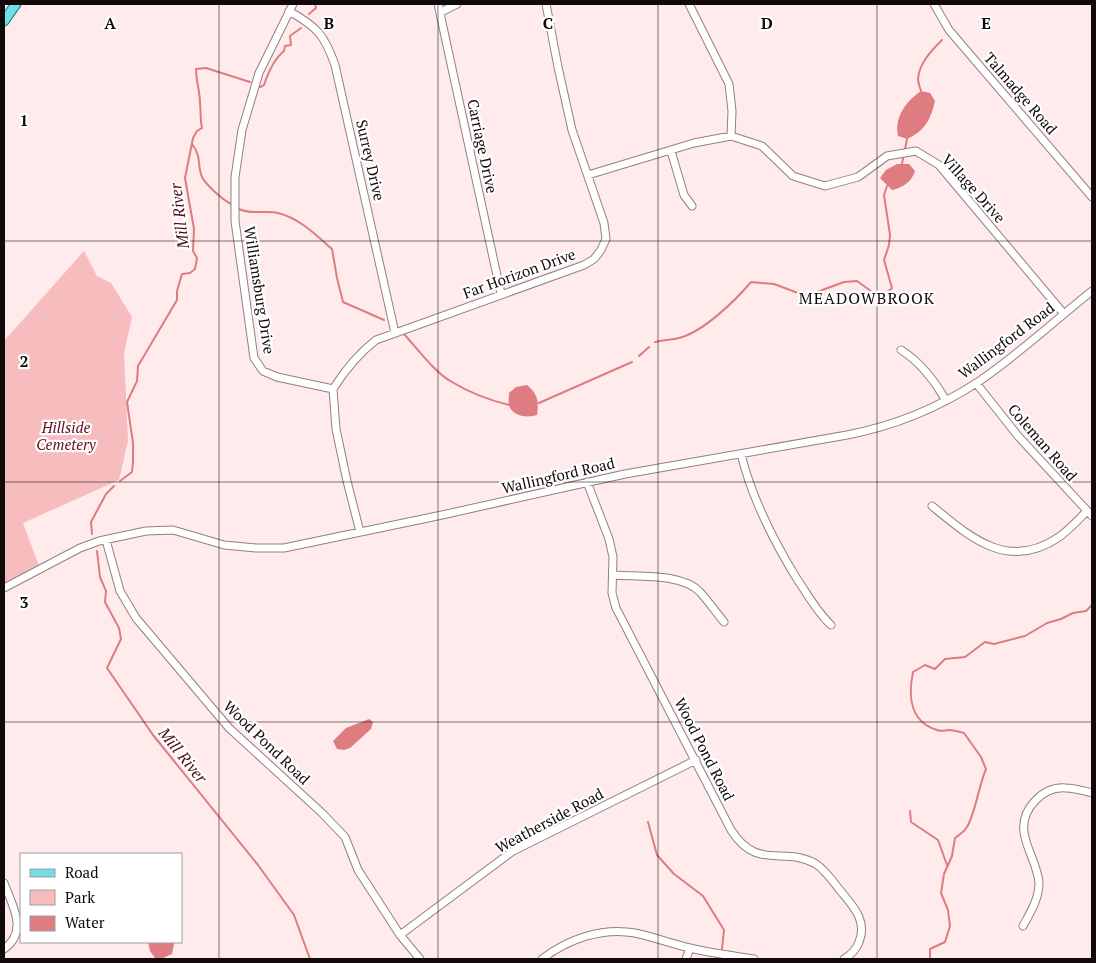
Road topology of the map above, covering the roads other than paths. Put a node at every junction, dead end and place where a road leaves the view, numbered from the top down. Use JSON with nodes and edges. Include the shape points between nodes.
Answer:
{"nodes":[{"id":1,"x":16,"y":4,"type":"edge"},
{"id":2,"x":293,"y":4,"type":"edge"},
{"id":3,"x":438,"y":4,"type":"edge"},
{"id":4,"x":456,"y":4,"type":"edge"},
{"id":5,"x":546,"y":4,"type":"edge"},
{"id":6,"x":689,"y":4,"type":"edge"},
{"id":7,"x":934,"y":4,"type":"edge"},
{"id":8,"x":289,"y":11,"type":"junction"},
{"id":9,"x":441,"y":12,"type":"junction"},
{"id":10,"x":4,"y":21,"type":"edge"},
{"id":11,"x":731,"y":136,"type":"junction"},
{"id":12,"x":671,"y":151,"type":"junction"},
{"id":13,"x":588,"y":175,"type":"junction"},
{"id":14,"x":1092,"y":197,"type":"edge"},
{"id":15,"x":692,"y":206,"type":"dead end"},
{"id":16,"x":1092,"y":291,"type":"edge"},
{"id":17,"x":501,"y":294,"type":"junction"},
{"id":18,"x":1064,"y":314,"type":"junction"},
{"id":19,"x":395,"y":333,"type":"junction"},
{"id":20,"x":901,"y":350,"type":"dead end"},
{"id":21,"x":976,"y":383,"type":"junction"},
{"id":22,"x":334,"y":389,"type":"junction"},
{"id":23,"x":945,"y":400,"type":"junction"},
{"id":24,"x":741,"y":454,"type":"junction"},
{"id":25,"x":587,"y":482,"type":"junction"},
{"id":26,"x":932,"y":506,"type":"dead end"},
{"id":27,"x":1090,"y":514,"type":"edge"},
{"id":28,"x":360,"y":532,"type":"junction"},
{"id":29,"x":106,"y":540,"type":"junction"},
{"id":30,"x":614,"y":575,"type":"junction"},
{"id":31,"x":4,"y":588,"type":"edge"},
{"id":32,"x":724,"y":622,"type":"dead end"},
{"id":33,"x":831,"y":626,"type":"dead end"},
{"id":34,"x":696,"y":760,"type":"junction"},
{"id":35,"x":1092,"y":793,"type":"edge"},
{"id":36,"x":4,"y":883,"type":"edge"},
{"id":37,"x":1023,"y":926,"type":"dead end"},
{"id":38,"x":400,"y":935,"type":"junction"},
{"id":39,"x":690,"y":948,"type":"junction"},
{"id":40,"x":4,"y":949,"type":"edge"},
{"id":41,"x":420,"y":959,"type":"edge"},
{"id":42,"x":542,"y":959,"type":"edge"},
{"id":43,"x":686,"y":959,"type":"edge"},
{"id":44,"x":754,"y":959,"type":"edge"},
{"id":45,"x":844,"y":959,"type":"edge"}],
"edges":[{"from":1,"to":10,"type":"main road"},
{"from":2,"to":8,"type":"street","name":"Williamsburg Drive"},
{"from":3,"to":9,"type":"street","name":"Carriage Drive"},
{"from":4,"to":9,"type":"street"},
{"from":5,"to":13,"type":"street","name":"Far Horizon Drive","via":[[572,130]]},
{"from":6,"to":11,"type":"street","via":[[730,84]]},
{"from":7,"to":14,"type":"street","name":"Talmadge Road","via":[[949,30]]},
{"from":8,"to":19,"type":"street","name":"Surrey Drive","via":[[321,33],[330,49]]},
{"from":8,"to":22,"type":"street","name":"Williamsburg Drive","via":[[259,74],[242,130],[235,177],[235,221],[254,358],[263,371],[277,377]]},
{"from":9,"to":17,"type":"street","name":"Carriage Drive"},
{"from":11,"to":12,"type":"street","name":"Village Drive"},
{"from":11,"to":18,"type":"street","name":"Village Drive","via":[[762,146],[792,176],[826,186],[858,176],[887,156],[916,151],[939,165]]},
{"from":12,"to":13,"type":"street","name":"Village Drive"},
{"from":12,"to":15,"type":"street","via":[[684,195]]},
{"from":13,"to":17,"type":"street","name":"Far Horizon Drive","via":[[604,222],[606,239],[601,250],[584,265]]},
{"from":16,"to":18,"type":"street","name":"Wallingford Road"},
{"from":17,"to":19,"type":"street","name":"Far Horizon Drive"},
{"from":18,"to":21,"type":"street","name":"Wallingford Road"},
{"from":19,"to":22,"type":"street","name":"Far Horizon Drive","via":[[376,340],[362,351]]},
{"from":20,"to":23,"type":"street","via":[[912,357]]},
{"from":21,"to":23,"type":"street","name":"Wallingford Road"},
{"from":21,"to":27,"type":"street","name":"Coleman Road","via":[[1018,436]]},
{"from":22,"to":28,"type":"street","via":[[336,429]]},
{"from":23,"to":24,"type":"street","name":"Wallingford Road","via":[[873,430]]},
{"from":24,"to":25,"type":"street","name":"Wallingford Road"},
{"from":24,"to":33,"type":"street","via":[[750,487],[772,538]]},
{"from":25,"to":28,"type":"street","name":"Wallingford Road"},
{"from":25,"to":30,"type":"street","name":"Wood Pond Road","via":[[609,539]]},
{"from":26,"to":27,"type":"street","via":[[969,536],[996,550],[1014,552],[1045,545]]},
{"from":28,"to":29,"type":"street","name":"Wallingford Road","via":[[276,548],[224,545],[167,530]]},
{"from":29,"to":31,"type":"street","name":"Wallingford Road","via":[[65,555]]},
{"from":29,"to":38,"type":"street","name":"Wood Pond Road","via":[[120,591],[136,618],[229,728],[345,837],[358,870]]},
{"from":30,"to":32,"type":"street","via":[[688,583],[699,591]]},
{"from":30,"to":34,"type":"street","name":"Wood Pond Road","via":[[612,593],[616,608]]},
{"from":34,"to":38,"type":"street","name":"Weatherside Road","via":[[514,851]]},
{"from":34,"to":45,"type":"street","name":"Wood Pond Road","via":[[741,844],[749,851],[766,856],[798,858],[814,863],[822,868],[856,911],[862,922],[861,938],[854,952]]},
{"from":35,"to":37,"type":"street","via":[[1065,787],[1048,791],[1035,800],[1026,814],[1024,831],[1039,883],[1036,901]]},
{"from":36,"to":40,"type":"street","via":[[18,928]]},
{"from":38,"to":41,"type":"street","name":"Wood Pond Road"},
{"from":39,"to":42,"type":"street","via":[[634,933],[604,932],[575,940]]},
{"from":39,"to":43,"type":"street"},
{"from":39,"to":44,"type":"street"}]}
